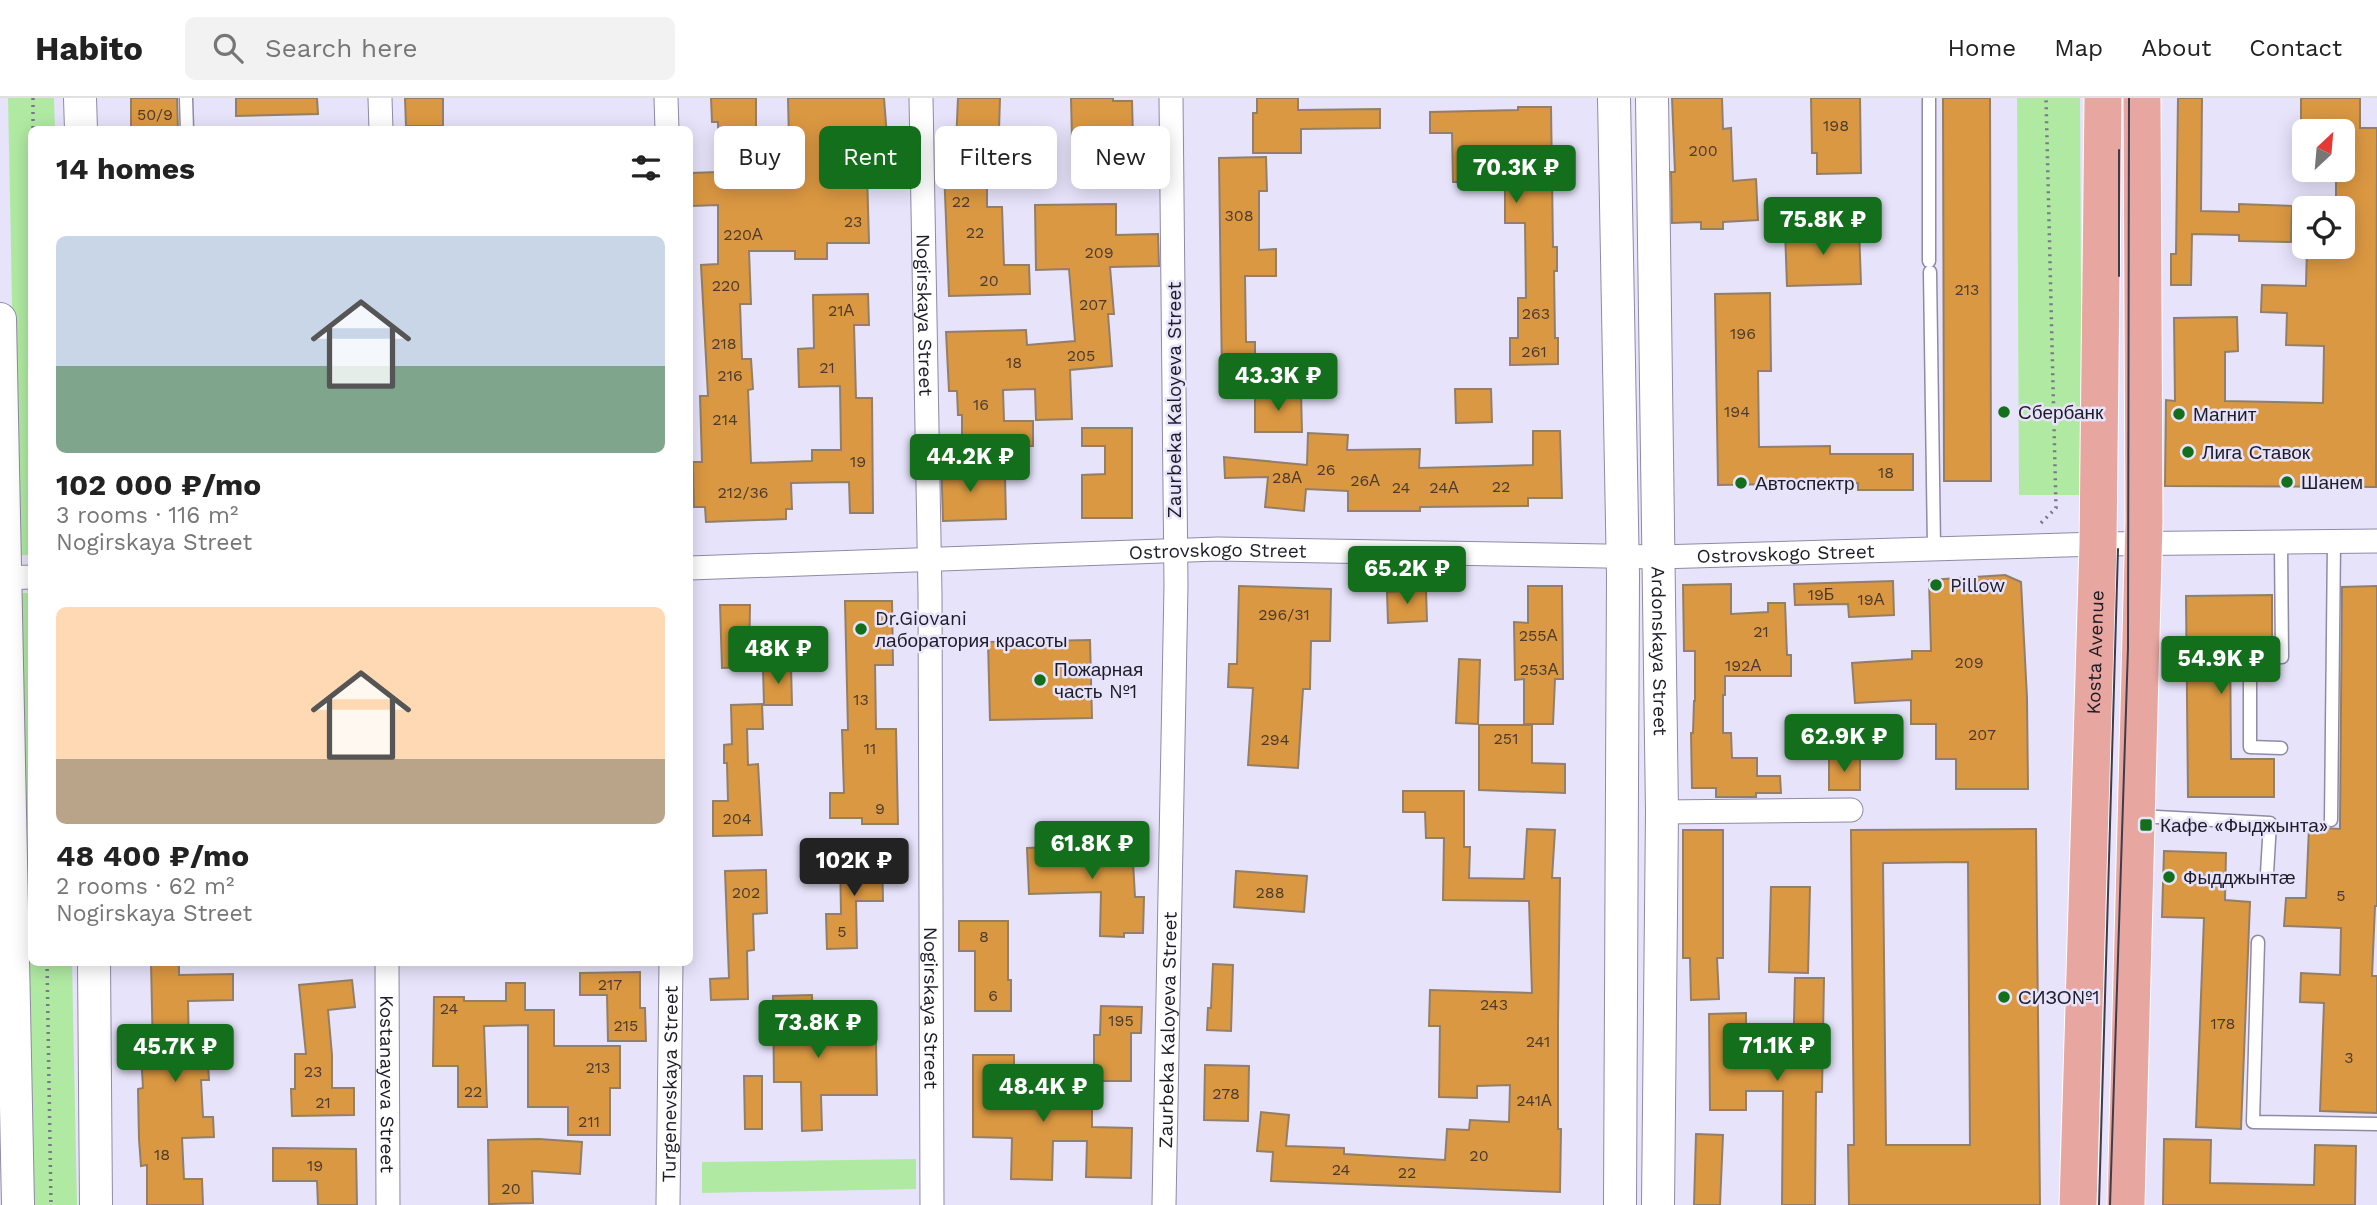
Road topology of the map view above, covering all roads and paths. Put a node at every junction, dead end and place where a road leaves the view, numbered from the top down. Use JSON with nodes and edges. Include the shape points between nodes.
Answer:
{"nodes":[{"id":1,"x":33,"y":98,"type":"edge"},
{"id":2,"x":80,"y":98,"type":"edge"},
{"id":3,"x":186,"y":98,"type":"edge"},
{"id":4,"x":380,"y":98,"type":"edge"},
{"id":5,"x":666,"y":98,"type":"edge"},
{"id":6,"x":921,"y":98,"type":"edge"},
{"id":7,"x":1171,"y":98,"type":"edge"},
{"id":8,"x":1614,"y":98,"type":"edge"},
{"id":9,"x":1653,"y":98,"type":"edge"},
{"id":10,"x":1929,"y":98,"type":"edge"},
{"id":11,"x":2046,"y":98,"type":"edge"},
{"id":12,"x":2103,"y":98,"type":"edge"},
{"id":13,"x":2142,"y":98,"type":"edge"},
{"id":14,"x":33,"y":126,"type":"edge"},
{"id":15,"x":81,"y":126,"type":"edge"},
{"id":16,"x":187,"y":126,"type":"edge"},
{"id":17,"x":380,"y":126,"type":"edge"},
{"id":18,"x":667,"y":126,"type":"edge"},
{"id":19,"x":0,"y":319,"type":"edge"},
{"id":20,"x":2041,"y":523,"type":"dead end"},
{"id":21,"x":2377,"y":541,"type":"edge"},
{"id":22,"x":2334,"y":542,"type":"junction"},
{"id":23,"x":2281,"y":543,"type":"junction"},
{"id":24,"x":2098,"y":544,"type":"junction"},
{"id":25,"x":2143,"y":545,"type":"junction"},
{"id":26,"x":1934,"y":548,"type":"junction"},
{"id":27,"x":1175,"y":550,"type":"junction"},
{"id":28,"x":1658,"y":556,"type":"junction"},
{"id":29,"x":1622,"y":557,"type":"junction"},
{"id":30,"x":930,"y":558,"type":"junction"},
{"id":31,"x":693,"y":568,"type":"edge"},
{"id":32,"x":13,"y":578,"type":"edge"},
{"id":33,"x":2281,"y":748,"type":"dead end"},
{"id":34,"x":1851,"y":810,"type":"dead end"},
{"id":35,"x":1662,"y":812,"type":"junction"},
{"id":36,"x":2137,"y":816,"type":"junction"},
{"id":37,"x":2331,"y":820,"type":"dead end"},
{"id":38,"x":2267,"y":873,"type":"dead end"},
{"id":39,"x":2258,"y":942,"type":"dead end"},
{"id":40,"x":47,"y":966,"type":"edge"},
{"id":41,"x":93,"y":966,"type":"edge"},
{"id":42,"x":387,"y":966,"type":"edge"},
{"id":43,"x":671,"y":966,"type":"edge"},
{"id":44,"x":2377,"y":1124,"type":"edge"},
{"id":45,"x":18,"y":1205,"type":"edge"},
{"id":46,"x":51,"y":1205,"type":"edge"},
{"id":47,"x":96,"y":1205,"type":"edge"},
{"id":48,"x":388,"y":1205,"type":"edge"},
{"id":49,"x":668,"y":1205,"type":"edge"},
{"id":50,"x":933,"y":1205,"type":"edge"},
{"id":51,"x":1164,"y":1205,"type":"edge"},
{"id":52,"x":1620,"y":1205,"type":"edge"},
{"id":53,"x":1658,"y":1205,"type":"edge"},
{"id":54,"x":2078,"y":1205,"type":"edge"},
{"id":55,"x":2126,"y":1205,"type":"edge"}],
"edges":[{"from":1,"to":14,"type":"path"},
{"from":2,"to":15,"type":"main road"},
{"from":3,"to":16,"type":"lane"},
{"from":4,"to":17,"type":"street"},
{"from":5,"to":18,"type":"street"},
{"from":6,"to":30,"type":"street","name":"Nogirskaya Street"},
{"from":7,"to":27,"type":"street","name":"Zaurbeka Kaloyeva Street"},
{"from":8,"to":29,"type":"main road","name":"Ardonskaya Street"},
{"from":9,"to":28,"type":"main road","name":"Ardonskaya Street"},
{"from":10,"to":26,"type":"lane"},
{"from":11,"to":20,"type":"path","via":[[2056,508]]},
{"from":12,"to":24,"type":"main road","name":"Kosta Avenue"},
{"from":13,"to":25,"type":"main road"},
{"from":19,"to":32,"type":"main road"},
{"from":21,"to":22,"type":"street","name":"Ostrovskogo Street"},
{"from":22,"to":23,"type":"street","name":"Ostrovskogo Street"},
{"from":22,"to":37,"type":"lane"},
{"from":23,"to":25,"type":"street","name":"Ostrovskogo Street"},
{"from":23,"to":33,"type":"lane","via":[[2282,657],[2250,658],[2250,747]]},
{"from":24,"to":25,"type":"street","name":"Ostrovskogo Street"},
{"from":24,"to":26,"type":"street","name":"Ostrovskogo Street"},
{"from":24,"to":54,"type":"main road","name":"Kosta Avenue"},
{"from":25,"to":36,"type":"main road"},
{"from":26,"to":28,"type":"street","name":"Ostrovskogo Street"},
{"from":27,"to":29,"type":"street","name":"Ostrovskogo Street"},
{"from":27,"to":30,"type":"street","name":"Ostrovskogo Street"},
{"from":27,"to":51,"type":"street","name":"Zaurbeka Kaloyeva Street"},
{"from":28,"to":29,"type":"street","name":"Ostrovskogo Street"},
{"from":28,"to":35,"type":"main road","name":"Ardonskaya Street"},
{"from":29,"to":52,"type":"main road","name":"Ardonskaya Street"},
{"from":30,"to":31,"type":"street","name":"Ostrovskogo Street"},
{"from":30,"to":50,"type":"street","name":"Nogirskaya Street"},
{"from":32,"to":45,"type":"main road"},
{"from":34,"to":35,"type":"street"},
{"from":35,"to":53,"type":"main road","name":"Ardonskaya Street"},
{"from":36,"to":38,"type":"lane","via":[[2270,823]]},
{"from":36,"to":55,"type":"main road"},
{"from":39,"to":44,"type":"lane","via":[[2253,1122]]},
{"from":40,"to":46,"type":"path"},
{"from":41,"to":47,"type":"main road"},
{"from":42,"to":48,"type":"street","name":"Kostanayeva Street"},
{"from":43,"to":49,"type":"street","name":"Turgenevskaya Street"}]}
